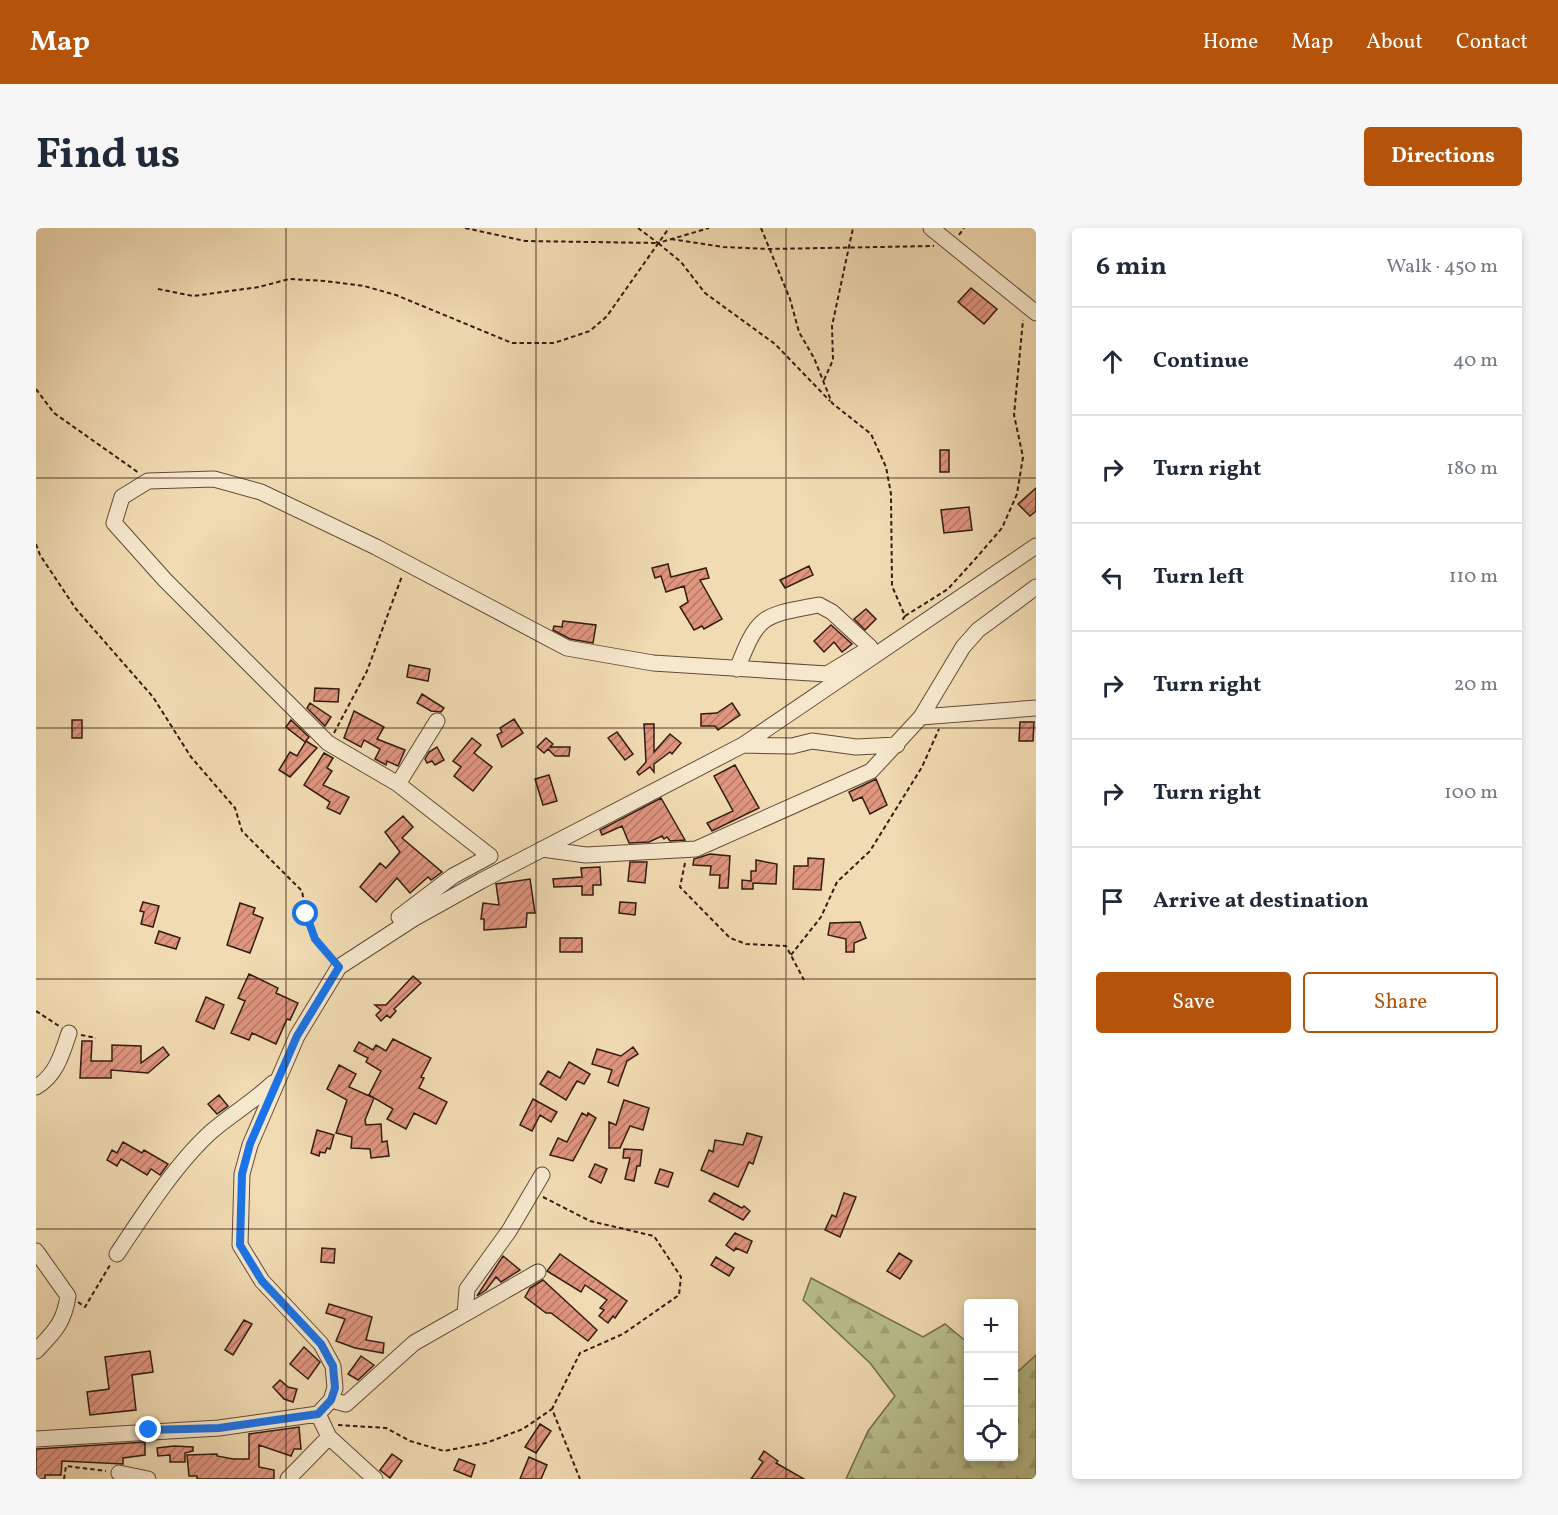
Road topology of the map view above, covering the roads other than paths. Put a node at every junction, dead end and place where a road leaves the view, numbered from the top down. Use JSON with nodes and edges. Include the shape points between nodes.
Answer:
{"nodes":[{"id":1,"x":930,"y":228,"type":"edge"},
{"id":2,"x":1030,"y":308,"type":"edge"},
{"id":3,"x":1036,"y":546,"type":"edge"},
{"id":4,"x":1036,"y":587,"type":"edge"},
{"id":5,"x":874,"y":651,"type":"junction"},
{"id":6,"x":737,"y":669,"type":"junction"},
{"id":7,"x":1036,"y":708,"type":"edge"},
{"id":8,"x":921,"y":717,"type":"junction"},
{"id":9,"x":437,"y":721,"type":"dead end"},
{"id":10,"x":743,"y":745,"type":"junction"},
{"id":11,"x":897,"y":745,"type":"junction"},
{"id":12,"x":398,"y":784,"type":"junction"},
{"id":13,"x":542,"y":849,"type":"junction"},
{"id":14,"x":362,"y":952,"type":"junction"},
{"id":15,"x":69,"y":1033,"type":"dead end"},
{"id":16,"x":279,"y":1078,"type":"junction"},
{"id":17,"x":36,"y":1087,"type":"edge"},
{"id":18,"x":542,"y":1175,"type":"dead end"},
{"id":19,"x":36,"y":1251,"type":"edge"},
{"id":20,"x":117,"y":1254,"type":"road end"},
{"id":21,"x":538,"y":1272,"type":"dead end"},
{"id":22,"x":465,"y":1314,"type":"junction"},
{"id":23,"x":36,"y":1351,"type":"edge"},
{"id":24,"x":331,"y":1400,"type":"junction"},
{"id":25,"x":318,"y":1414,"type":"junction"},
{"id":26,"x":332,"y":1431,"type":"junction"},
{"id":27,"x":36,"y":1439,"type":"edge"},
{"id":28,"x":119,"y":1473,"type":"road end"},
{"id":29,"x":148,"y":1479,"type":"edge"},
{"id":30,"x":288,"y":1479,"type":"edge"},
{"id":31,"x":375,"y":1479,"type":"edge"}],
"edges":[{"from":1,"to":2,"type":"street"},
{"from":3,"to":5,"type":"street"},
{"from":4,"to":8,"type":"street","via":[[978,630],[963,646]]},
{"from":5,"to":6,"type":"street","via":[[827,674]]},
{"from":5,"to":6,"type":"street","via":[[819,604],[771,614],[751,633]]},
{"from":5,"to":10,"type":"street"},
{"from":6,"to":12,"type":"street","via":[[652,663],[567,648],[261,492],[214,479],[148,481],[122,497],[114,523],[165,580],[328,743]]},
{"from":7,"to":8,"type":"street"},
{"from":8,"to":11,"type":"street"},
{"from":9,"to":12,"type":"street"},
{"from":10,"to":11,"type":"street","via":[[792,746],[812,741],[856,747]]},
{"from":10,"to":13,"type":"street"},
{"from":11,"to":13,"type":"street","via":[[871,771],[696,849],[586,855]]},
{"from":12,"to":14,"type":"street","via":[[490,856],[453,876],[379,933]]},
{"from":13,"to":14,"type":"street","via":[[413,919]]},
{"from":14,"to":16,"type":"street","via":[[339,967],[297,1036]]},
{"from":15,"to":17,"type":"street","via":[[60,1059],[45,1082]]},
{"from":16,"to":20,"type":"street","via":[[211,1132],[158,1194]]},
{"from":16,"to":24,"type":"street","via":[[250,1144],[242,1174],[240,1245],[262,1281],[321,1344],[333,1366],[335,1388]]},
{"from":18,"to":22,"type":"street","via":[[509,1231],[467,1289]]},
{"from":19,"to":23,"type":"street","via":[[68,1296],[65,1316]]},
{"from":21,"to":22,"type":"street"},
{"from":22,"to":24,"type":"street","via":[[414,1343],[346,1404]]},
{"from":24,"to":25,"type":"street"},
{"from":25,"to":26,"type":"street"},
{"from":25,"to":27,"type":"street","via":[[219,1428]]},
{"from":26,"to":30,"type":"street"},
{"from":26,"to":31,"type":"street"},
{"from":28,"to":29,"type":"street"}]}
